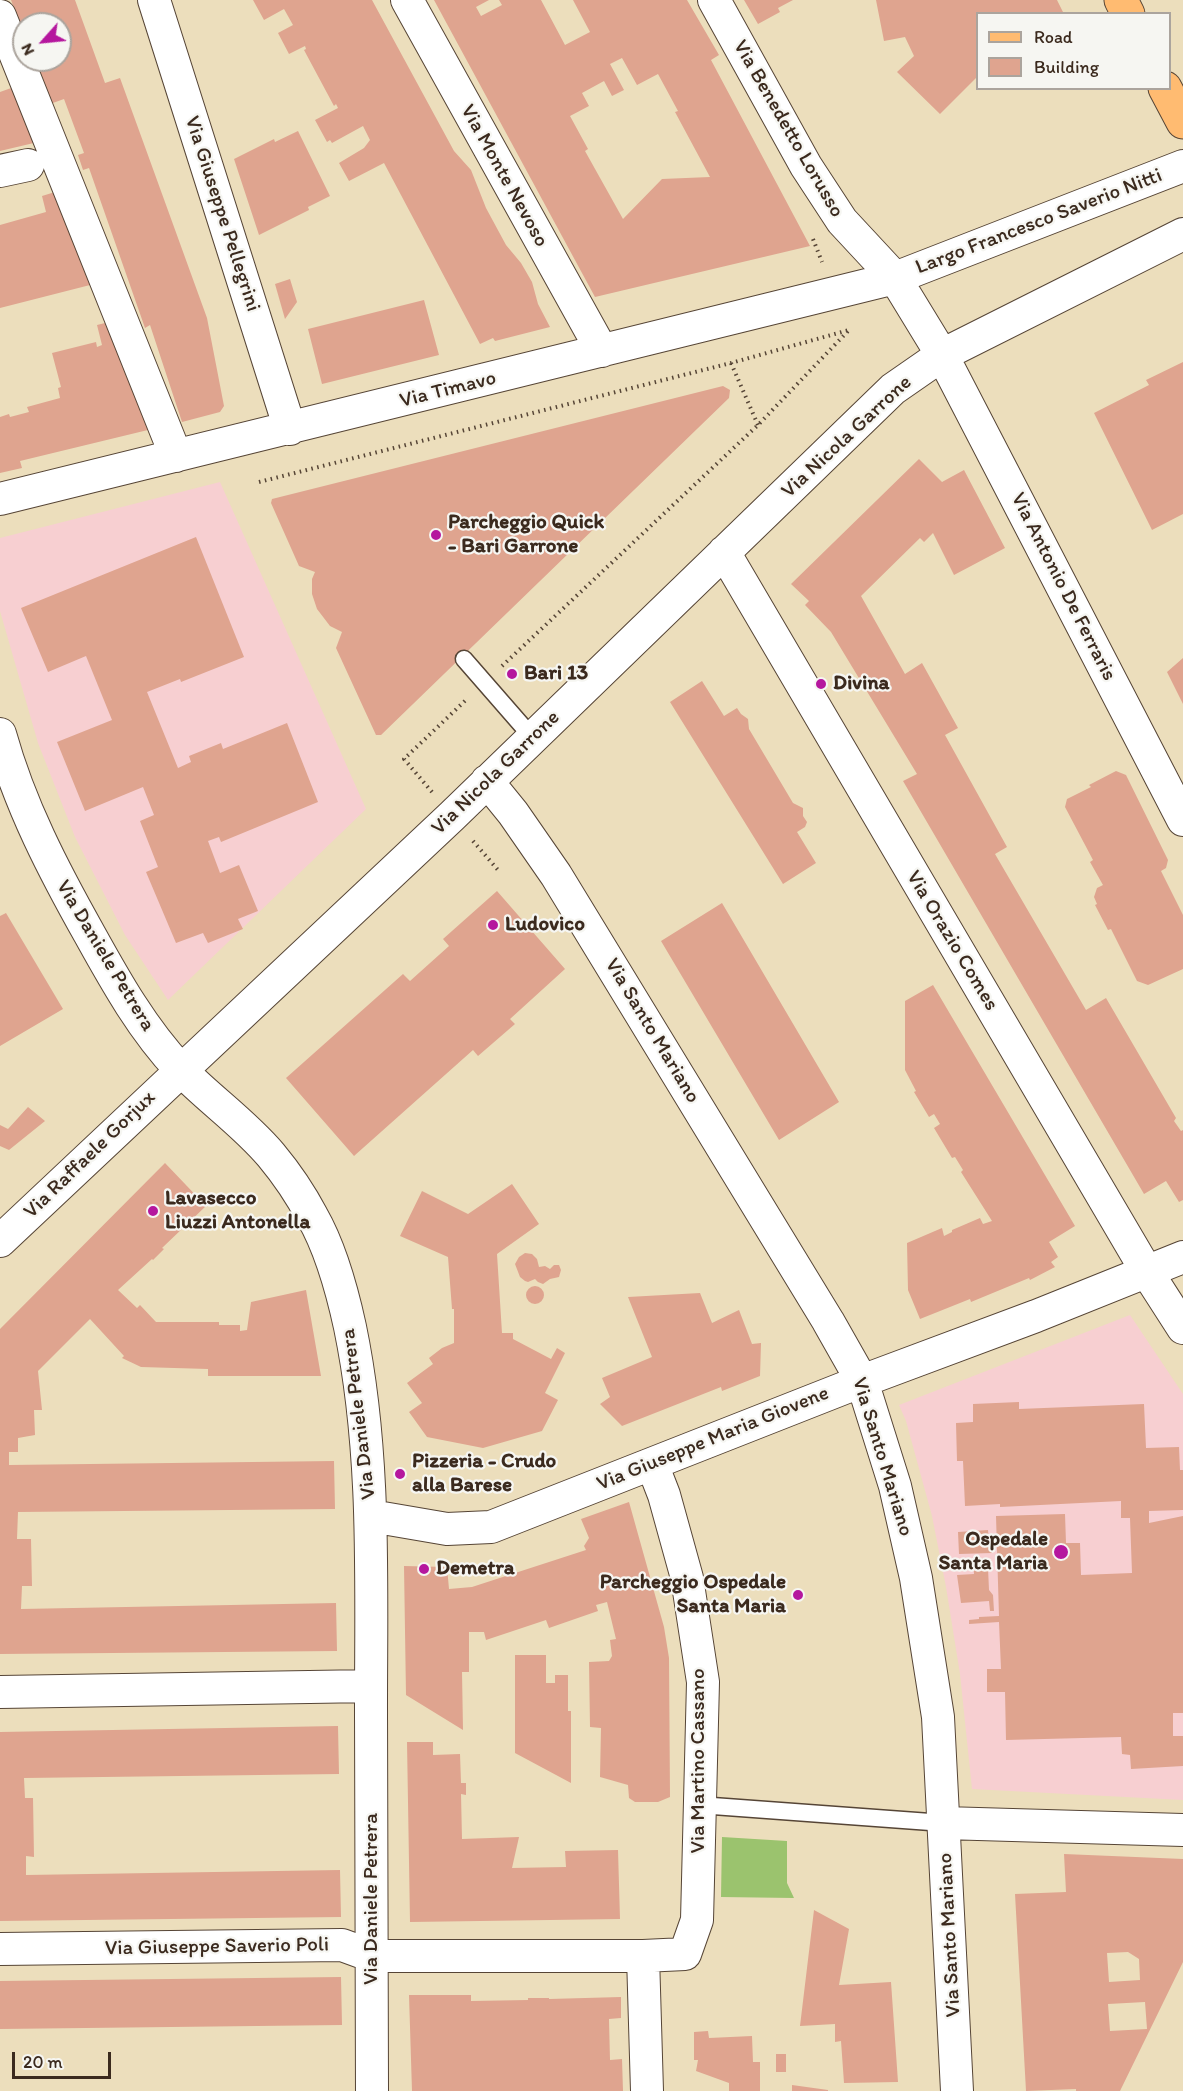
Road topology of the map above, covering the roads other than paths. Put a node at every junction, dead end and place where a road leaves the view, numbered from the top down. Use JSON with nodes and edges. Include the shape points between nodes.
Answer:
{"nodes":[{"id":1,"x":154,"y":0,"type":"edge"},
{"id":2,"x":407,"y":0,"type":"edge"},
{"id":3,"x":714,"y":0,"type":"edge"},
{"id":4,"x":0,"y":16,"type":"edge"},
{"id":5,"x":1167,"y":90,"type":"edge"},
{"id":6,"x":1183,"y":122,"type":"edge"},
{"id":7,"x":1183,"y":165,"type":"edge"},
{"id":8,"x":1183,"y":234,"type":"edge"},
{"id":9,"x":895,"y":278,"type":"junction"},
{"id":10,"x":602,"y":351,"type":"junction"},
{"id":11,"x":942,"y":355,"type":"junction"},
{"id":12,"x":290,"y":429,"type":"junction"},
{"id":13,"x":176,"y":456,"type":"junction"},
{"id":14,"x":0,"y":499,"type":"edge"},
{"id":15,"x":724,"y":552,"type":"junction"},
{"id":16,"x":464,"y":659,"type":"dead end"},
{"id":17,"x":0,"y":734,"type":"edge"},
{"id":18,"x":532,"y":737,"type":"junction"},
{"id":19,"x":487,"y":781,"type":"junction"},
{"id":20,"x":1183,"y":820,"type":"edge"},
{"id":21,"x":181,"y":1069,"type":"junction"},
{"id":22,"x":0,"y":1241,"type":"edge"},
{"id":23,"x":1183,"y":1257,"type":"edge"},
{"id":24,"x":1147,"y":1272,"type":"junction"},
{"id":25,"x":1183,"y":1328,"type":"edge"},
{"id":26,"x":862,"y":1380,"type":"junction"},
{"id":27,"x":652,"y":1464,"type":"junction"},
{"id":28,"x":371,"y":1516,"type":"junction"},
{"id":29,"x":371,"y":1686,"type":"junction"},
{"id":30,"x":0,"y":1692,"type":"edge"},
{"id":31,"x":699,"y":1805,"type":"junction"},
{"id":32,"x":944,"y":1823,"type":"junction"},
{"id":33,"x":1183,"y":1830,"type":"edge"},
{"id":34,"x":0,"y":1949,"type":"edge"},
{"id":35,"x":685,"y":1954,"type":"joint"},
{"id":36,"x":372,"y":1956,"type":"junction"},
{"id":37,"x":643,"y":1956,"type":"junction"},
{"id":38,"x":372,"y":2091,"type":"edge"},
{"id":39,"x":647,"y":2091,"type":"edge"},
{"id":40,"x":957,"y":2091,"type":"edge"}],
"edges":[{"from":1,"to":12,"type":"street","name":"Via Giuseppe Pellegrini"},
{"from":2,"to":10,"type":"street","name":"Via Monte Nevoso"},
{"from":3,"to":9,"type":"street","name":"Via Benedetto Lorusso","via":[[806,166],[842,221]]},
{"from":4,"to":13,"type":"street"},
{"from":5,"to":6,"type":"main road"},
{"from":7,"to":9,"type":"street","name":"Largo Francesco Saverio Nitti"},
{"from":8,"to":11,"type":"street"},
{"from":9,"to":10,"type":"street","name":"Via Timavo"},
{"from":9,"to":11,"type":"street","name":"Largo Francesco Saverio Nitti"},
{"from":10,"to":12,"type":"street","name":"Via Timavo"},
{"from":11,"to":15,"type":"street","name":"Via Nicola Garrone","via":[[893,389]]},
{"from":11,"to":20,"type":"street","name":"Via Antonio De Ferraris"},
{"from":12,"to":13,"type":"street","name":"Via Timavo"},
{"from":13,"to":14,"type":"street","name":"Via Timavo"},
{"from":15,"to":18,"type":"street","name":"Via Nicola Garrone"},
{"from":15,"to":24,"type":"street","name":"Via Orazio Comes"},
{"from":16,"to":18,"type":"lane"},
{"from":17,"to":21,"type":"street","name":"Via Daniele Petrera","via":[[9,768],[64,888],[114,979],[149,1033]]},
{"from":18,"to":19,"type":"street","name":"Via Nicola Garrone"},
{"from":19,"to":21,"type":"street","name":"Via Nicola Garrone"},
{"from":19,"to":26,"type":"street","name":"Via Santo Mariano","via":[[556,875]]},
{"from":21,"to":22,"type":"street","name":"Via Raffaele Gorjux"},
{"from":21,"to":28,"type":"street","name":"Via Daniele Petrera","via":[[271,1155],[314,1218],[334,1267],[356,1357]]},
{"from":23,"to":24,"type":"street","name":"Via Giuseppe Maria Giovene"},
{"from":24,"to":25,"type":"street","name":"Via Orazio Comes"},
{"from":24,"to":26,"type":"street","name":"Via Giuseppe Maria Giovene"},
{"from":26,"to":27,"type":"street","name":"Via Giuseppe Maria Giovene"},
{"from":26,"to":32,"type":"street","name":"Via Santo Mariano","via":[[895,1486],[916,1578],[938,1717]]},
{"from":27,"to":28,"type":"street","name":"Via Giuseppe Maria Giovene","via":[[491,1527],[447,1529]]},
{"from":27,"to":31,"type":"street","name":"Via Martino Cassano","via":[[687,1578],[703,1682]]},
{"from":28,"to":29,"type":"street","name":"Via Daniele Petrera"},
{"from":29,"to":30,"type":"street"},
{"from":29,"to":36,"type":"street","name":"Via Daniele Petrera"},
{"from":31,"to":32,"type":"lane"},
{"from":31,"to":35,"type":"street","name":"Via Martino Cassano","via":[[697,1920]]},
{"from":32,"to":33,"type":"street"},
{"from":32,"to":40,"type":"street","name":"Via Santo Mariano"},
{"from":34,"to":36,"type":"street","name":"Via Giuseppe Saverio Poli","via":[[342,1946]]},
{"from":35,"to":37,"type":"street","name":"Via Giuseppe Saverio Poli"},
{"from":36,"to":37,"type":"street","name":"Via Giuseppe Saverio Poli"},
{"from":36,"to":38,"type":"street","name":"Via Daniele Petrera"},
{"from":37,"to":39,"type":"street"}]}
